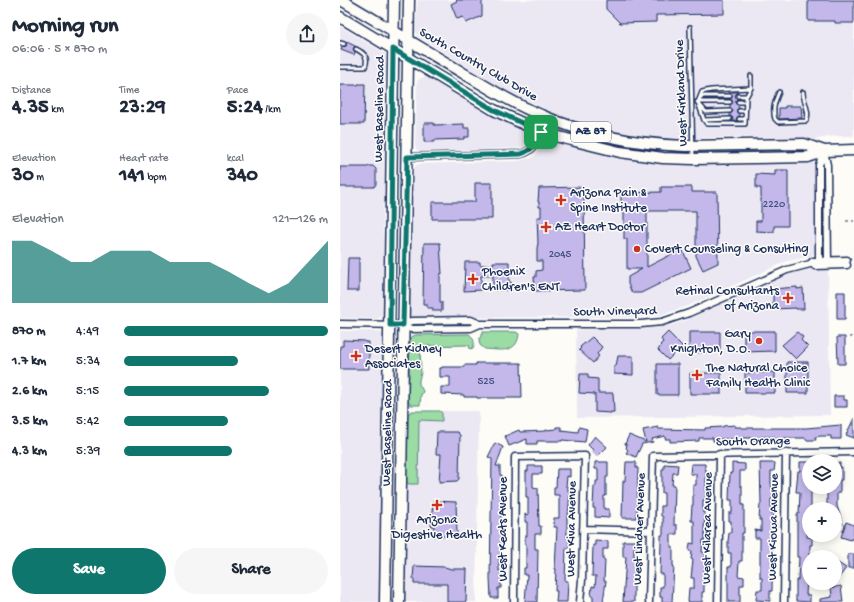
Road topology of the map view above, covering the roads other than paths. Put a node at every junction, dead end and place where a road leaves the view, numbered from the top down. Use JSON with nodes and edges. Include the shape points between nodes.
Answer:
{"nodes":[{"id":1,"x":341,"y":0,"type":"edge"},
{"id":2,"x":394,"y":0,"type":"edge"},
{"id":3,"x":409,"y":0,"type":"edge"},
{"id":4,"x":340,"y":17,"type":"edge"},
{"id":5,"x":690,"y":27,"type":"dead end"},
{"id":6,"x":394,"y":32,"type":"junction"},
{"id":7,"x":409,"y":41,"type":"junction"},
{"id":8,"x":356,"y":49,"type":"dead end"},
{"id":9,"x":393,"y":49,"type":"junction"},
{"id":10,"x":409,"y":58,"type":"junction"},
{"id":11,"x":340,"y":67,"type":"edge"},
{"id":12,"x":751,"y":76,"type":"dead end"},
{"id":13,"x":750,"y":88,"type":"junction"},
{"id":14,"x":779,"y":92,"type":"dead end"},
{"id":15,"x":803,"y":92,"type":"dead end"},
{"id":16,"x":730,"y":96,"type":"dead end"},
{"id":17,"x":738,"y":96,"type":"dead end"},
{"id":18,"x":746,"y":96,"type":"junction"},
{"id":19,"x":692,"y":102,"type":"junction"},
{"id":20,"x":698,"y":102,"type":"junction"},
{"id":21,"x":730,"y":102,"type":"dead end"},
{"id":22,"x":738,"y":102,"type":"dead end"},
{"id":23,"x":745,"y":102,"type":"junction"},
{"id":24,"x":730,"y":111,"type":"dead end"},
{"id":25,"x":739,"y":111,"type":"dead end"},
{"id":26,"x":745,"y":111,"type":"junction"},
{"id":27,"x":730,"y":119,"type":"dead end"},
{"id":28,"x":739,"y":119,"type":"dead end"},
{"id":29,"x":745,"y":119,"type":"junction"},
{"id":30,"x":704,"y":120,"type":"junction"},
{"id":31,"x":541,"y":132,"type":"junction"},
{"id":32,"x":693,"y":146,"type":"junction"},
{"id":33,"x":854,"y":150,"type":"edge"},
{"id":34,"x":824,"y":151,"type":"junction"},
{"id":35,"x":407,"y":157,"type":"junction"},
{"id":36,"x":693,"y":159,"type":"junction"},
{"id":37,"x":847,"y":262,"type":"dead end"},
{"id":38,"x":819,"y":263,"type":"junction"},
{"id":39,"x":828,"y":263,"type":"junction"},
{"id":40,"x":340,"y":324,"type":"edge"},
{"id":41,"x":390,"y":325,"type":"junction"},
{"id":42,"x":403,"y":325,"type":"junction"},
{"id":43,"x":854,"y":452,"type":"edge"},
{"id":44,"x":786,"y":453,"type":"junction"},
{"id":45,"x":720,"y":454,"type":"junction"},
{"id":46,"x":585,"y":456,"type":"joint"},
{"id":47,"x":653,"y":456,"type":"joint"},
{"id":48,"x":583,"y":529,"type":"junction"},
{"id":49,"x":651,"y":530,"type":"junction"},
{"id":50,"x":386,"y":602,"type":"edge"},
{"id":51,"x":399,"y":602,"type":"edge"},
{"id":52,"x":514,"y":602,"type":"edge"},
{"id":53,"x":580,"y":602,"type":"edge"},
{"id":54,"x":649,"y":602,"type":"edge"},
{"id":55,"x":718,"y":602,"type":"edge"},
{"id":56,"x":784,"y":602,"type":"edge"}],
"edges":[{"from":1,"to":6,"type":"main road","name":"South Country Club Drive","number":"AZ 87"},
{"from":2,"to":6,"type":"main road","name":"West Baseline Road"},
{"from":3,"to":7,"type":"main road","name":"West Baseline Road"},
{"from":4,"to":9,"type":"main road","name":"South Country Club Drive","number":"AZ 87"},
{"from":5,"to":19,"type":"lane","name":"West Kirkland Drive"},
{"from":6,"to":7,"type":"main road","name":"South Country Club Drive","number":"AZ 87"},
{"from":6,"to":9,"type":"main road","name":"West Baseline Road"},
{"from":7,"to":10,"type":"main road","name":"West Baseline Road"},
{"from":7,"to":32,"type":"main road","name":"South Country Club Drive","number":"AZ 87","via":[[506,99],[554,121],[631,142]]},
{"from":8,"to":11,"type":"lane","via":[[366,55],[365,67]]},
{"from":9,"to":10,"type":"main road","name":"South Country Club Drive","number":"AZ 87"},
{"from":9,"to":41,"type":"main road","name":"West Baseline Road"},
{"from":10,"to":31,"type":"main road","name":"South Country Club Drive","number":"AZ 87","via":[[494,110]]},
{"from":10,"to":35,"type":"main road","name":"West Baseline Road"},
{"from":12,"to":13,"type":"lane"},
{"from":13,"to":18,"type":"lane"},
{"from":13,"to":20,"type":"lane","via":[[702,92]]},
{"from":14,"to":15,"type":"lane","via":[[774,105],[775,119],[778,122],[808,119]]},
{"from":16,"to":20,"type":"lane","via":[[703,96]]},
{"from":17,"to":18,"type":"lane"},
{"from":18,"to":23,"type":"lane"},
{"from":19,"to":20,"type":"lane"},
{"from":19,"to":32,"type":"lane","name":"West Kirkland Drive"},
{"from":20,"to":21,"type":"lane"},
{"from":20,"to":24,"type":"lane","via":[[706,112]]},
{"from":20,"to":30,"type":"lane"},
{"from":22,"to":23,"type":"lane"},
{"from":23,"to":26,"type":"lane"},
{"from":25,"to":26,"type":"lane"},
{"from":26,"to":29,"type":"lane"},
{"from":27,"to":30,"type":"lane"},
{"from":28,"to":29,"type":"lane"},
{"from":29,"to":30,"type":"lane","via":[[745,124],[707,124]]},
{"from":31,"to":35,"type":"street","via":[[533,148],[521,154]]},
{"from":31,"to":36,"type":"main road","name":"South Country Club Drive","number":"AZ 87","via":[[626,152],[664,158]]},
{"from":32,"to":34,"type":"main road","name":"South Country Club Drive","number":"AZ 87","via":[[804,144]]},
{"from":32,"to":36,"type":"lane","name":"West Kirkland Drive"},
{"from":33,"to":34,"type":"main road","name":"South Country Club Drive","number":"AZ 87"},
{"from":34,"to":36,"type":"main road","name":"South Country Club Drive","number":"AZ 87","via":[[808,157]]},
{"from":34,"to":38,"type":"street","via":[[819,165]]},
{"from":34,"to":39,"type":"street","via":[[827,165]]},
{"from":35,"to":42,"type":"main road","name":"West Baseline Road"},
{"from":37,"to":39,"type":"street","name":"South Vineyard"},
{"from":38,"to":39,"type":"street","name":"South Vineyard"},
{"from":38,"to":42,"type":"street","name":"South Vineyard","via":[[787,270],[689,313],[662,322],[480,324],[471,328],[411,330]]},
{"from":40,"to":41,"type":"street","name":"South Vineyard"},
{"from":41,"to":42,"type":"street","name":"South Vineyard"},
{"from":41,"to":50,"type":"main road","name":"West Baseline Road"},
{"from":42,"to":51,"type":"main road","name":"West Baseline Road"},
{"from":43,"to":44,"type":"street","name":"South Orange"},
{"from":44,"to":45,"type":"street","name":"South Orange"},
{"from":44,"to":56,"type":"street","name":"West Kiowa Avenue"},
{"from":45,"to":47,"type":"street","name":"South Orange"},
{"from":45,"to":55,"type":"street","name":"West Kilarea Avenue"},
{"from":46,"to":48,"type":"street","name":"West Kiva Avenue"},
{"from":46,"to":52,"type":"street","name":"West Keats Avenue","via":[[515,457]]},
{"from":47,"to":49,"type":"street","name":"West Lindner Avenue"},
{"from":48,"to":49,"type":"street"},
{"from":48,"to":53,"type":"street","name":"West Kiva Avenue"},
{"from":49,"to":54,"type":"street","name":"West Lindner Avenue"}]}
